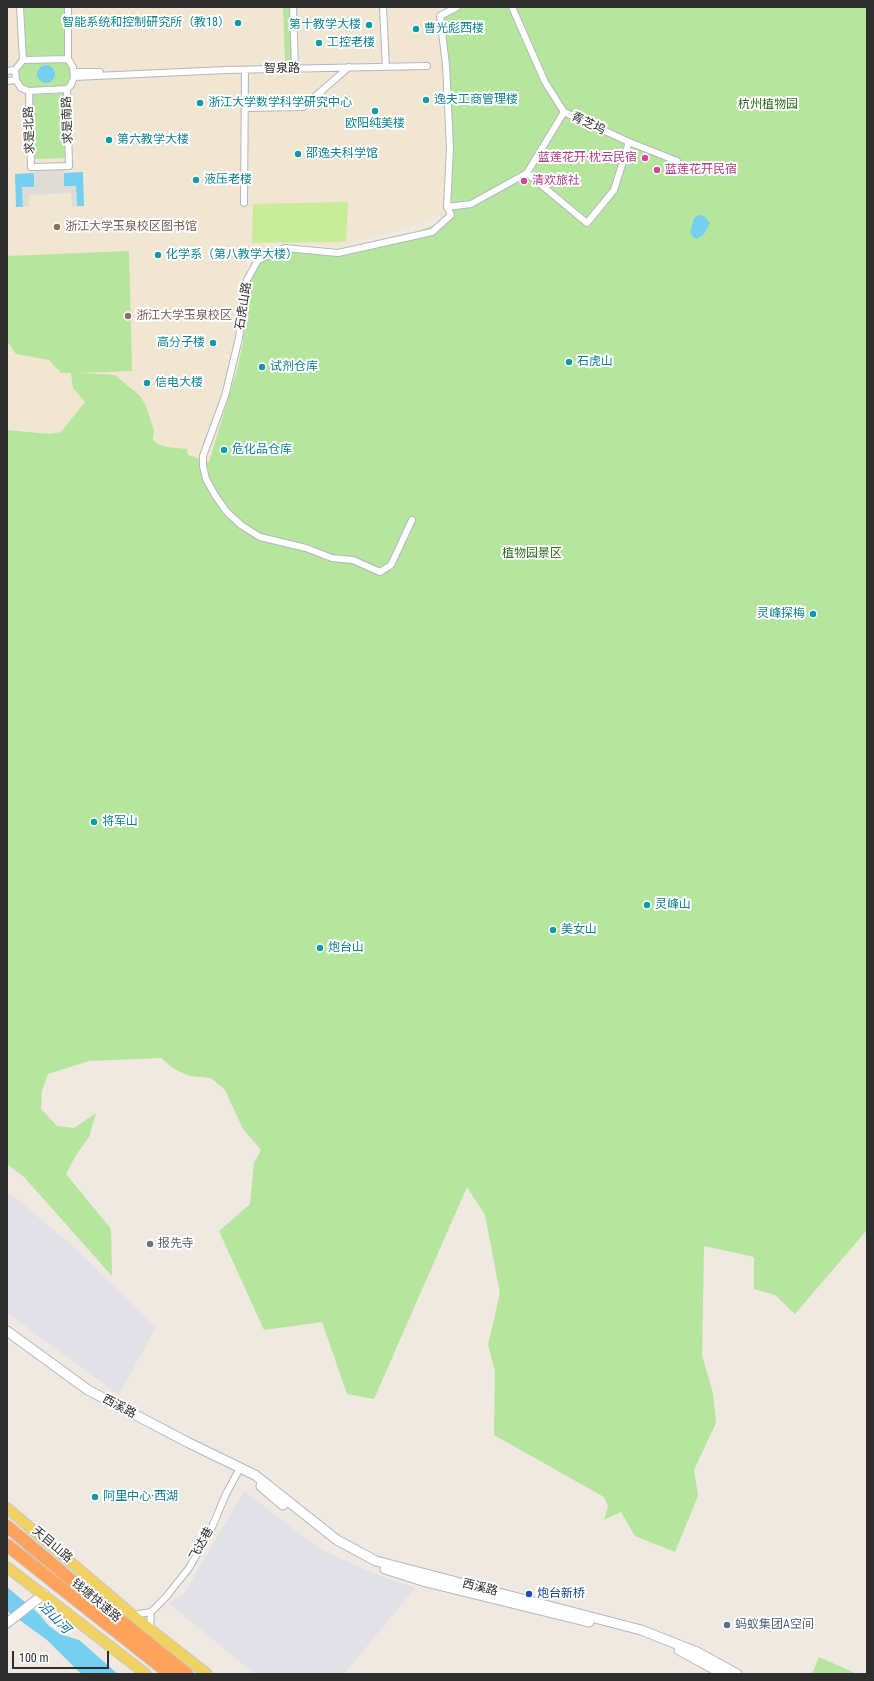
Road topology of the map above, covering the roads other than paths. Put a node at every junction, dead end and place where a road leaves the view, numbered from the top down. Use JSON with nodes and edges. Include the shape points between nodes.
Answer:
{"nodes":[{"id":1,"x":20,"y":7,"type":"edge"},
{"id":2,"x":68,"y":7,"type":"edge"},
{"id":3,"x":293,"y":7,"type":"edge"},
{"id":4,"x":383,"y":7,"type":"edge"},
{"id":5,"x":457,"y":7,"type":"edge"},
{"id":6,"x":512,"y":7,"type":"edge"},
{"id":7,"x":68,"y":59,"type":"junction"},
{"id":8,"x":22,"y":60,"type":"junction"},
{"id":9,"x":427,"y":66,"type":"dead end"},
{"id":10,"x":349,"y":67,"type":"junction"},
{"id":11,"x":386,"y":67,"type":"junction"},
{"id":12,"x":15,"y":70,"type":"junction"},
{"id":13,"x":245,"y":70,"type":"junction"},
{"id":14,"x":295,"y":70,"type":"junction"},
{"id":15,"x":7,"y":71,"type":"edge"},
{"id":16,"x":74,"y":74,"type":"junction"},
{"id":17,"x":16,"y":80,"type":"junction"},
{"id":18,"x":7,"y":81,"type":"edge"},
{"id":19,"x":67,"y":89,"type":"junction"},
{"id":20,"x":29,"y":91,"type":"junction"},
{"id":21,"x":246,"y":108,"type":"junction"},
{"id":22,"x":564,"y":112,"type":"junction"},
{"id":23,"x":630,"y":142,"type":"junction"},
{"id":24,"x":677,"y":161,"type":"dead end"},
{"id":25,"x":31,"y":167,"type":"joint"},
{"id":26,"x":527,"y":172,"type":"junction"},
{"id":27,"x":244,"y":203,"type":"dead end"},
{"id":28,"x":447,"y":207,"type":"junction"},
{"id":29,"x":412,"y":520,"type":"dead end"},
{"id":30,"x":7,"y":1331,"type":"edge"},
{"id":31,"x":240,"y":1468,"type":"junction"},
{"id":32,"x":7,"y":1508,"type":"edge"},
{"id":33,"x":7,"y":1522,"type":"edge"},
{"id":34,"x":7,"y":1526,"type":"edge"},
{"id":35,"x":29,"y":1543,"type":"junction"},
{"id":36,"x":7,"y":1546,"type":"edge"},
{"id":37,"x":7,"y":1553,"type":"edge"},
{"id":38,"x":7,"y":1567,"type":"edge"},
{"id":39,"x":60,"y":1588,"type":"junction"},
{"id":40,"x":44,"y":1594,"type":"junction"},
{"id":41,"x":151,"y":1612,"type":"junction"},
{"id":42,"x":134,"y":1615,"type":"junction"},
{"id":43,"x":7,"y":1623,"type":"edge"},
{"id":44,"x":150,"y":1629,"type":"junction"},
{"id":45,"x":146,"y":1674,"type":"edge"},
{"id":46,"x":170,"y":1674,"type":"edge"},
{"id":47,"x":187,"y":1674,"type":"edge"},
{"id":48,"x":208,"y":1674,"type":"edge"},
{"id":49,"x":722,"y":1674,"type":"edge"},
{"id":50,"x":737,"y":1674,"type":"edge"}],
"edges":[{"from":1,"to":8,"type":"street"},
{"from":2,"to":7,"type":"street"},
{"from":3,"to":14,"type":"street"},
{"from":4,"to":11,"type":"street"},
{"from":5,"to":28,"type":"street","name":"石虎山路","via":[[440,16],[446,65],[450,148]]},
{"from":6,"to":22,"type":"street","name":"青芝坞","via":[[545,82]]},
{"from":7,"to":8,"type":"street"},
{"from":7,"to":16,"type":"street"},
{"from":8,"to":12,"type":"street"},
{"from":9,"to":11,"type":"street","name":"智泉路"},
{"from":10,"to":11,"type":"street","name":"智泉路"},
{"from":10,"to":14,"type":"street","name":"智泉路"},
{"from":10,"to":21,"type":"street","via":[[303,107]]},
{"from":12,"to":15,"type":"street"},
{"from":12,"to":17,"type":"street"},
{"from":13,"to":14,"type":"street","name":"智泉路"},
{"from":13,"to":16,"type":"street","name":"智泉路"},
{"from":13,"to":21,"type":"street"},
{"from":16,"to":19,"type":"street","name":"求是南路"},
{"from":17,"to":18,"type":"street"},
{"from":17,"to":20,"type":"street","name":"求是北路","via":[[21,88]]},
{"from":19,"to":20,"type":"street"},
{"from":19,"to":25,"type":"street","name":"求是南路","via":[[69,166]]},
{"from":20,"to":25,"type":"street","name":"求是北路"},
{"from":21,"to":27,"type":"street"},
{"from":22,"to":23,"type":"street","name":"青芝坞"},
{"from":22,"to":26,"type":"street"},
{"from":23,"to":24,"type":"street","name":"青芝坞"},
{"from":23,"to":26,"type":"street","via":[[614,190],[587,223]]},
{"from":26,"to":28,"type":"street","via":[[471,204]]},
{"from":28,"to":29,"type":"street","name":"石虎山路","via":[[451,216],[432,232],[338,253],[284,248],[258,260],[247,280],[238,346],[225,396],[203,456],[206,479],[218,500],[241,525],[260,537],[306,548],[332,558],[353,560],[380,572],[391,564]]},
{"from":30,"to":31,"type":"main road","name":"西溪路","via":[[88,1390]]},
{"from":31,"to":41,"type":"street","name":"飞达巷","via":[[210,1532],[189,1568]]},
{"from":31,"to":49,"type":"main road","name":"西溪路","via":[[270,1495],[335,1545],[375,1566],[426,1582],[643,1637],[680,1650]]},
{"from":31,"to":50,"type":"main road","name":"西溪路","via":[[255,1475],[337,1540],[376,1561],[641,1630],[697,1652]]},
{"from":32,"to":42,"type":"main road","name":"天目山路"},
{"from":33,"to":35,"type":"highway"},
{"from":34,"to":35,"type":"highway","name":"钱塘快速路"},
{"from":35,"to":47,"type":"highway","name":"钱塘快速路"},
{"from":36,"to":39,"type":"highway","name":"钱塘快速路"},
{"from":37,"to":39,"type":"highway"},
{"from":38,"to":40,"type":"main road"},
{"from":39,"to":46,"type":"highway","name":"钱塘快速路"},
{"from":40,"to":43,"type":"main road"},
{"from":40,"to":45,"type":"main road"},
{"from":41,"to":42,"type":"street"},
{"from":41,"to":44,"type":"street"},
{"from":42,"to":44,"type":"main road","name":"天目山路"},
{"from":44,"to":48,"type":"main road","name":"天目山路"}]}
